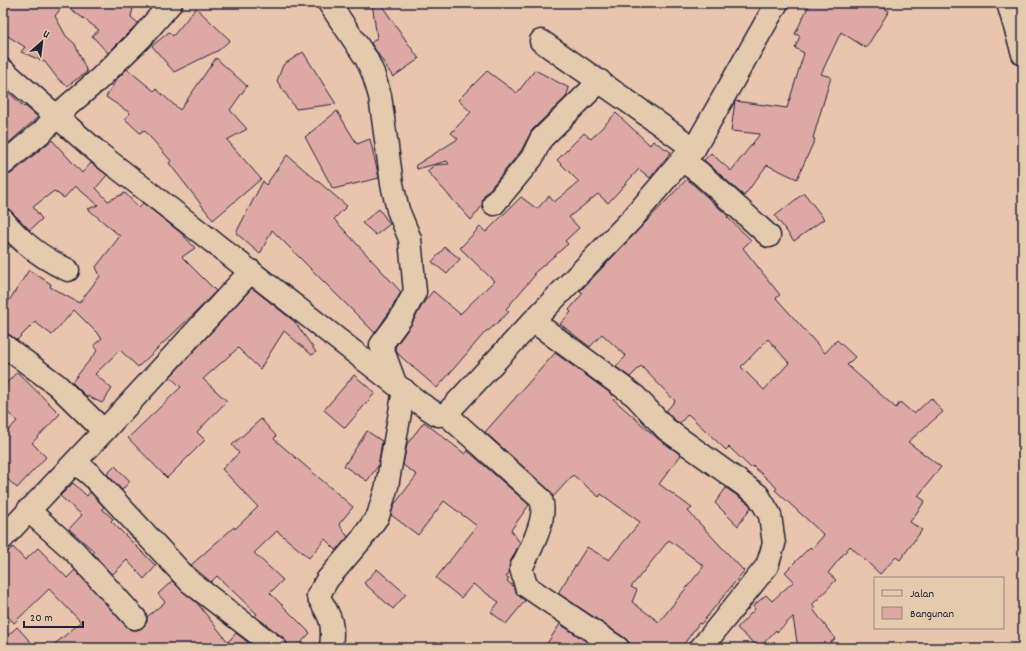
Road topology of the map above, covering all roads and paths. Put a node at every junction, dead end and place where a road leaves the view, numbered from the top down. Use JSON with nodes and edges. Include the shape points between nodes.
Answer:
{"nodes":[{"id":1,"x":171,"y":3,"type":"edge"},
{"id":2,"x":329,"y":3,"type":"edge"},
{"id":3,"x":776,"y":3,"type":"edge"},
{"id":4,"x":1008,"y":3,"type":"edge"},
{"id":5,"x":541,"y":41,"type":"dead end"},
{"id":6,"x":1023,"y":54,"type":"edge"},
{"id":7,"x":3,"y":70,"type":"edge"},
{"id":8,"x":600,"y":81,"type":"junction"},
{"id":9,"x":56,"y":116,"type":"junction"},
{"id":10,"x":688,"y":155,"type":"junction"},
{"id":11,"x":3,"y":164,"type":"edge"},
{"id":12,"x":494,"y":204,"type":"dead end"},
{"id":13,"x":3,"y":220,"type":"edge"},
{"id":14,"x":769,"y":236,"type":"dead end"},
{"id":15,"x":68,"y":270,"type":"dead end"},
{"id":16,"x":251,"y":271,"type":"junction"},
{"id":17,"x":533,"y":321,"type":"junction"},
{"id":18,"x":3,"y":345,"type":"edge"},
{"id":19,"x":400,"y":387,"type":"junction"},
{"id":20,"x":446,"y":414,"type":"junction"},
{"id":21,"x":104,"y":431,"type":"junction"},
{"id":22,"x":75,"y":462,"type":"junction"},
{"id":23,"x":28,"y":510,"type":"junction"},
{"id":24,"x":3,"y":538,"type":"edge"},
{"id":25,"x":135,"y":618,"type":"dead end"},
{"id":26,"x":276,"y":648,"type":"edge"},
{"id":27,"x":331,"y":648,"type":"edge"},
{"id":28,"x":618,"y":648,"type":"edge"},
{"id":29,"x":701,"y":648,"type":"edge"}],
"edges":[{"from":1,"to":9,"type":"street","via":[[140,39]]},
{"from":2,"to":19,"type":"street","via":[[366,58],[373,73],[380,96],[392,184],[398,210],[410,239],[415,292],[401,318],[381,345]]},
{"from":3,"to":10,"type":"street"},
{"from":4,"to":6,"type":"street"},
{"from":5,"to":8,"type":"street"},
{"from":7,"to":9,"type":"street"},
{"from":8,"to":10,"type":"street"},
{"from":8,"to":12,"type":"street","via":[[541,139],[532,158]]},
{"from":9,"to":11,"type":"street","via":[[44,130]]},
{"from":9,"to":16,"type":"street","via":[[101,155]]},
{"from":10,"to":14,"type":"street","via":[[700,173]]},
{"from":10,"to":17,"type":"street","via":[[632,219]]},
{"from":13,"to":15,"type":"street","via":[[12,232],[52,263]]},
{"from":16,"to":19,"type":"street"},
{"from":16,"to":21,"type":"street"},
{"from":17,"to":20,"type":"street"},
{"from":17,"to":29,"type":"street","via":[[635,396],[666,429],[758,495],[770,515],[774,544],[767,566]]},
{"from":18,"to":21,"type":"street","via":[[57,385]]},
{"from":19,"to":20,"type":"street","via":[[438,415]]},
{"from":19,"to":27,"type":"street","via":[[386,486],[378,516],[327,580],[318,596],[333,628]]},
{"from":20,"to":28,"type":"street","via":[[541,499],[541,519],[533,547],[521,568],[526,586]]},
{"from":21,"to":22,"type":"street"},
{"from":22,"to":23,"type":"street"},
{"from":22,"to":26,"type":"street","via":[[92,476],[190,582]]},
{"from":23,"to":24,"type":"street"},
{"from":23,"to":25,"type":"street","via":[[74,551]]}]}
